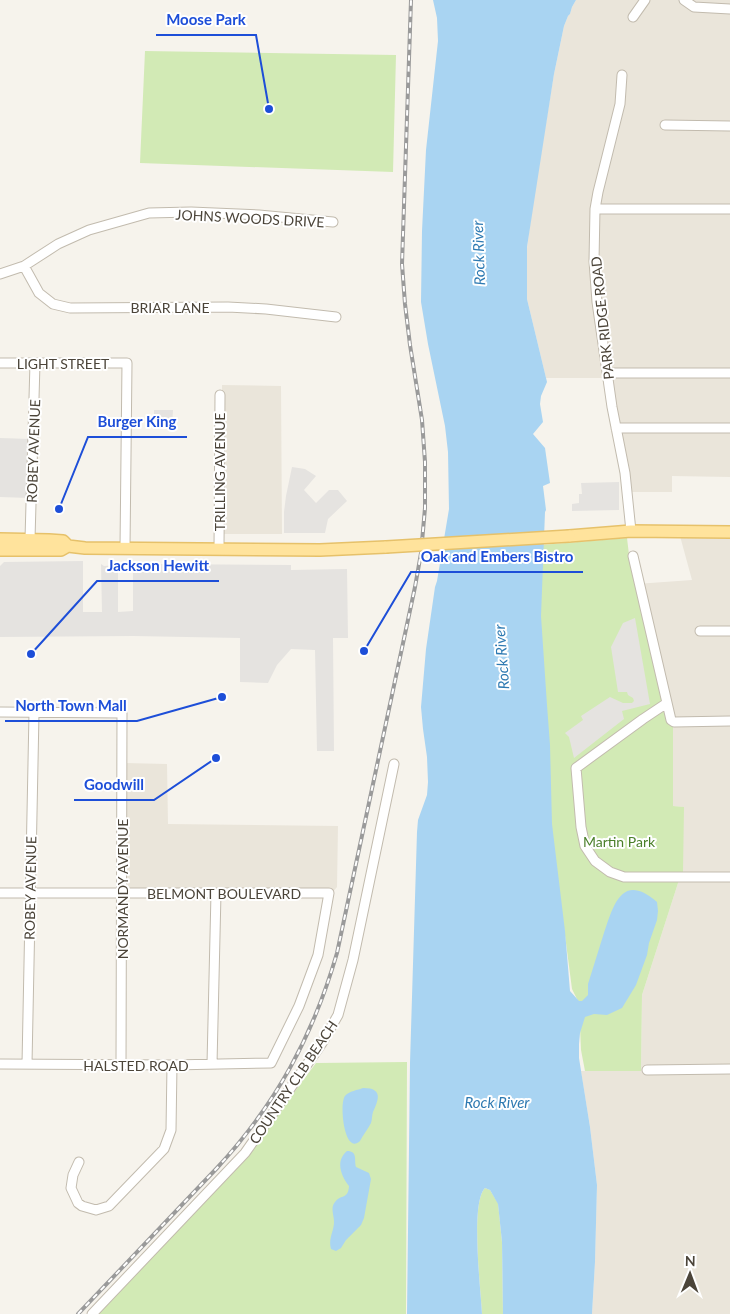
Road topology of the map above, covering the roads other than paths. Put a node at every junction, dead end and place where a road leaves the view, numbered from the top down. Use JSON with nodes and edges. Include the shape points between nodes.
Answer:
{"nodes":[{"id":1,"x":646,"y":0,"type":"edge"},
{"id":2,"x":684,"y":0,"type":"edge"},
{"id":3,"x":730,"y":9,"type":"edge"},
{"id":4,"x":633,"y":17,"type":"dead end"},
{"id":5,"x":622,"y":75,"type":"dead end"},
{"id":6,"x":665,"y":125,"type":"dead end"},
{"id":7,"x":730,"y":126,"type":"edge"},
{"id":8,"x":596,"y":209,"type":"junction"},
{"id":9,"x":730,"y":209,"type":"edge"},
{"id":10,"x":333,"y":222,"type":"dead end"},
{"id":11,"x":24,"y":266,"type":"junction"},
{"id":12,"x":0,"y":274,"type":"edge"},
{"id":13,"x":336,"y":317,"type":"dead end"},
{"id":14,"x":0,"y":362,"type":"edge"},
{"id":15,"x":35,"y":363,"type":"junction"},
{"id":16,"x":608,"y":373,"type":"junction"},
{"id":17,"x":730,"y":373,"type":"edge"},
{"id":18,"x":220,"y":395,"type":"dead end"},
{"id":19,"x":616,"y":428,"type":"junction"},
{"id":20,"x":730,"y":428,"type":"edge"},
{"id":21,"x":631,"y":532,"type":"junction"},
{"id":22,"x":730,"y":532,"type":"edge"},
{"id":23,"x":0,"y":539,"type":"edge"},
{"id":24,"x":30,"y":540,"type":"junction"},
{"id":25,"x":68,"y":546,"type":"junction"},
{"id":26,"x":125,"y":548,"type":"junction"},
{"id":27,"x":219,"y":549,"type":"junction"},
{"id":28,"x":0,"y":550,"type":"edge"},
{"id":29,"x":632,"y":556,"type":"dead end"},
{"id":30,"x":700,"y":631,"type":"dead end"},
{"id":31,"x":730,"y":631,"type":"edge"},
{"id":32,"x":667,"y":703,"type":"junction"},
{"id":33,"x":0,"y":712,"type":"edge"},
{"id":34,"x":34,"y":713,"type":"junction"},
{"id":35,"x":730,"y":721,"type":"edge"},
{"id":36,"x":394,"y":764,"type":"dead end"},
{"id":37,"x":730,"y":877,"type":"edge"},
{"id":38,"x":0,"y":893,"type":"edge"},
{"id":39,"x":30,"y":893,"type":"junction"},
{"id":40,"x":122,"y":893,"type":"junction"},
{"id":41,"x":216,"y":893,"type":"junction"},
{"id":42,"x":272,"y":1063,"type":"joint"},
{"id":43,"x":0,"y":1064,"type":"edge"},
{"id":44,"x":27,"y":1064,"type":"junction"},
{"id":45,"x":212,"y":1064,"type":"junction"},
{"id":46,"x":121,"y":1065,"type":"junction"},
{"id":47,"x":172,"y":1065,"type":"junction"},
{"id":48,"x":730,"y":1069,"type":"edge"},
{"id":49,"x":647,"y":1070,"type":"dead end"},
{"id":50,"x":78,"y":1162,"type":"dead end"},
{"id":51,"x":92,"y":1314,"type":"edge"}],
"edges":[{"from":1,"to":4,"type":"street"},
{"from":2,"to":3,"type":"street","via":[[694,7]]},
{"from":5,"to":8,"type":"street","name":"PARK RIDGE ROAD","via":[[620,104]]},
{"from":6,"to":7,"type":"street"},
{"from":8,"to":9,"type":"street"},
{"from":8,"to":16,"type":"street","name":"PARK RIDGE ROAD","via":[[595,278]]},
{"from":10,"to":11,"type":"street","name":"JOHNS WOODS DRIVE","via":[[249,214],[149,214],[89,230],[58,244]]},
{"from":11,"to":12,"type":"street","name":"JOHNS WOODS DRIVE"},
{"from":11,"to":13,"type":"street","name":"BRIAR LANE","via":[[39,292],[53,304],[70,308],[228,307]]},
{"from":14,"to":15,"type":"street","name":"LIGHT STREET"},
{"from":15,"to":24,"type":"street","name":"ROBEY AVENUE"},
{"from":15,"to":26,"type":"street","name":"LIGHT STREET","via":[[127,363]]},
{"from":16,"to":17,"type":"street"},
{"from":16,"to":19,"type":"street","name":"PARK RIDGE ROAD"},
{"from":18,"to":27,"type":"street","name":"TRILLING AVENUE"},
{"from":19,"to":20,"type":"street"},
{"from":19,"to":21,"type":"street","name":"PARK RIDGE ROAD"},
{"from":21,"to":22,"type":"main road"},
{"from":21,"to":27,"type":"main road","bridge":true,"via":[[320,550]]},
{"from":23,"to":24,"type":"main road"},
{"from":24,"to":25,"type":"main road","via":[[63,541]]},
{"from":25,"to":26,"type":"main road"},
{"from":25,"to":28,"type":"main road","via":[[62,550]]},
{"from":26,"to":27,"type":"main road"},
{"from":29,"to":32,"type":"street"},
{"from":30,"to":31,"type":"street"},
{"from":32,"to":35,"type":"street","via":[[669,717],[674,722]]},
{"from":32,"to":37,"type":"street","via":[[576,768],[585,846],[595,861],[624,877]]},
{"from":33,"to":34,"type":"street"},
{"from":34,"to":39,"type":"street","name":"ROBEY AVENUE"},
{"from":34,"to":40,"type":"street","name":"NORMANDY AVENUE","via":[[122,713]]},
{"from":36,"to":51,"type":"street","name":"COUNTRY CLB BEACH","via":[[353,960],[338,1015],[245,1153]]},
{"from":38,"to":39,"type":"street","name":"BELMONT BOULEVARD"},
{"from":39,"to":40,"type":"street","name":"BELMONT BOULEVARD"},
{"from":39,"to":44,"type":"street","name":"ROBEY AVENUE"},
{"from":40,"to":41,"type":"street","name":"BELMONT BOULEVARD"},
{"from":40,"to":46,"type":"street","name":"NORMANDY AVENUE"},
{"from":41,"to":42,"type":"street","name":"BELMONT BOULEVARD","via":[[329,893],[318,955],[299,1006]]},
{"from":41,"to":45,"type":"street"},
{"from":42,"to":45,"type":"street","name":"HALSTED ROAD"},
{"from":43,"to":44,"type":"street","name":"HALSTED ROAD"},
{"from":44,"to":46,"type":"street","name":"HALSTED ROAD"},
{"from":45,"to":47,"type":"street","name":"HALSTED ROAD"},
{"from":46,"to":47,"type":"street","name":"HALSTED ROAD"},
{"from":47,"to":50,"type":"street","via":[[170,1130],[164,1149],[109,1206],[96,1210],[78,1203],[71,1188]]},
{"from":48,"to":49,"type":"street"}]}
